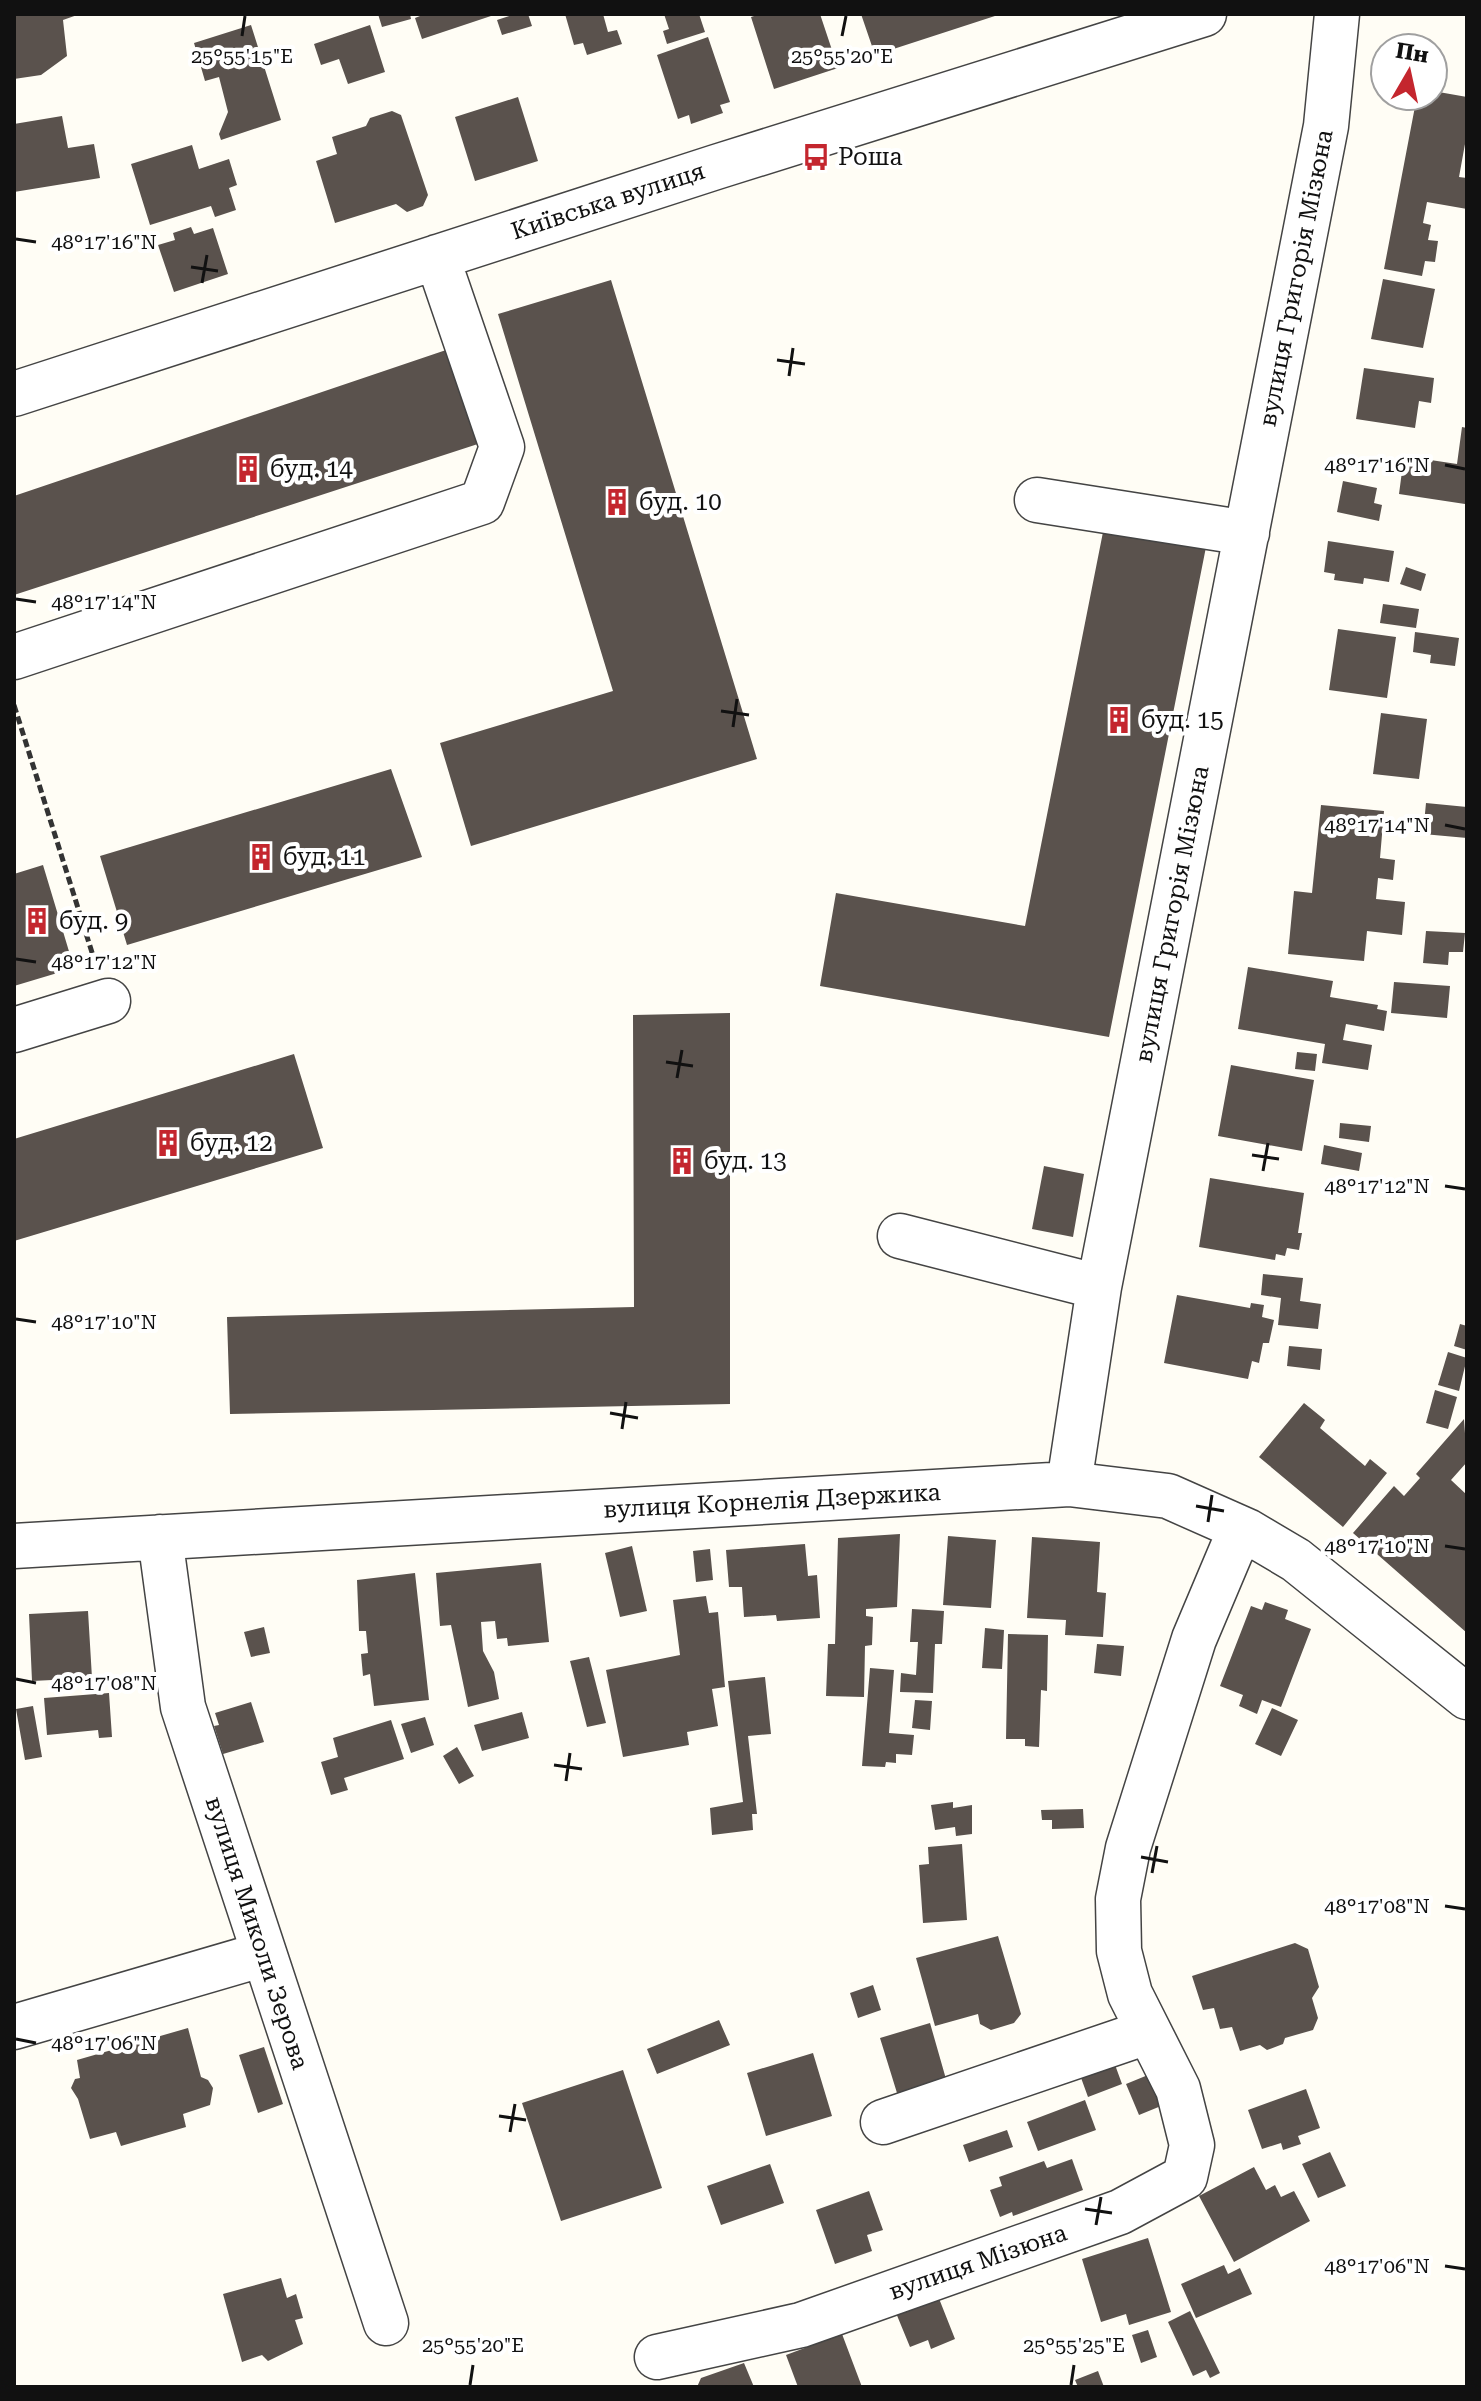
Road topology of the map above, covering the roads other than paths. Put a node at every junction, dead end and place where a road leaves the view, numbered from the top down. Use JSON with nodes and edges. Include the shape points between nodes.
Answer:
{"nodes":[{"id":1,"x":1204,"y":14,"type":"edge"},
{"id":2,"x":1337,"y":14,"type":"edge"},
{"id":3,"x":437,"y":257,"type":"junction"},
{"id":4,"x":14,"y":394,"type":"edge"},
{"id":5,"x":1037,"y":500,"type":"dead end"},
{"id":6,"x":1247,"y":533,"type":"junction"},
{"id":7,"x":14,"y":657,"type":"edge"},
{"id":8,"x":108,"y":1001,"type":"road end"},
{"id":9,"x":14,"y":1030,"type":"edge"},
{"id":10,"x":900,"y":1236,"type":"dead end"},
{"id":11,"x":1099,"y":1287,"type":"junction"},
{"id":12,"x":1069,"y":1484,"type":"junction"},
{"id":13,"x":1247,"y":1531,"type":"junction"},
{"id":14,"x":160,"y":1537,"type":"junction"},
{"id":15,"x":14,"y":1546,"type":"edge"},
{"id":16,"x":1467,"y":1697,"type":"edge"},
{"id":17,"x":264,"y":1954,"type":"junction"},
{"id":18,"x":14,"y":2027,"type":"edge"},
{"id":19,"x":1147,"y":2032,"type":"junction"},
{"id":20,"x":883,"y":2122,"type":"dead end"},
{"id":21,"x":386,"y":2323,"type":"dead end"},
{"id":22,"x":657,"y":2357,"type":"dead end"}],
"edges":[{"from":1,"to":3,"type":"street","name":"Київська вулиця"},
{"from":2,"to":6,"type":"street","name":"вулиця Григорія Мізюна","via":[[1326,126]]},
{"from":3,"to":4,"type":"street","name":"Київська вулиця"},
{"from":3,"to":7,"type":"street","via":[[502,447],[482,502]]},
{"from":5,"to":6,"type":"street"},
{"from":6,"to":11,"type":"street","name":"вулиця Григорія Мізюна"},
{"from":8,"to":9,"type":"street"},
{"from":10,"to":11,"type":"street"},
{"from":11,"to":12,"type":"street","name":"вулиця Григорія Мізюна"},
{"from":12,"to":13,"type":"street","name":"вулиця Корнелія Дзержика","via":[[1168,1496]]},
{"from":12,"to":14,"type":"street","name":"вулиця Корнелія Дзержика"},
{"from":13,"to":16,"type":"street","name":"вулиця Корнелія Дзержика","via":[[1296,1560]]},
{"from":13,"to":19,"type":"street","name":"вулиця Мізюна","via":[[1232,1549],[1194,1639],[1128,1848],[1118,1899],[1119,1951]]},
{"from":14,"to":15,"type":"street","name":"вулиця Корнелія Дзержика"},
{"from":14,"to":17,"type":"street","name":"вулиця Миколи Зерова","via":[[183,1707]]},
{"from":17,"to":18,"type":"street"},
{"from":17,"to":21,"type":"street","name":"вулиця Миколи Зерова"},
{"from":19,"to":20,"type":"street"},
{"from":19,"to":22,"type":"street","name":"вулиця Мізюна","via":[[1178,2089],[1192,2145],[1185,2177],[1120,2212],[801,2325]]}]}
